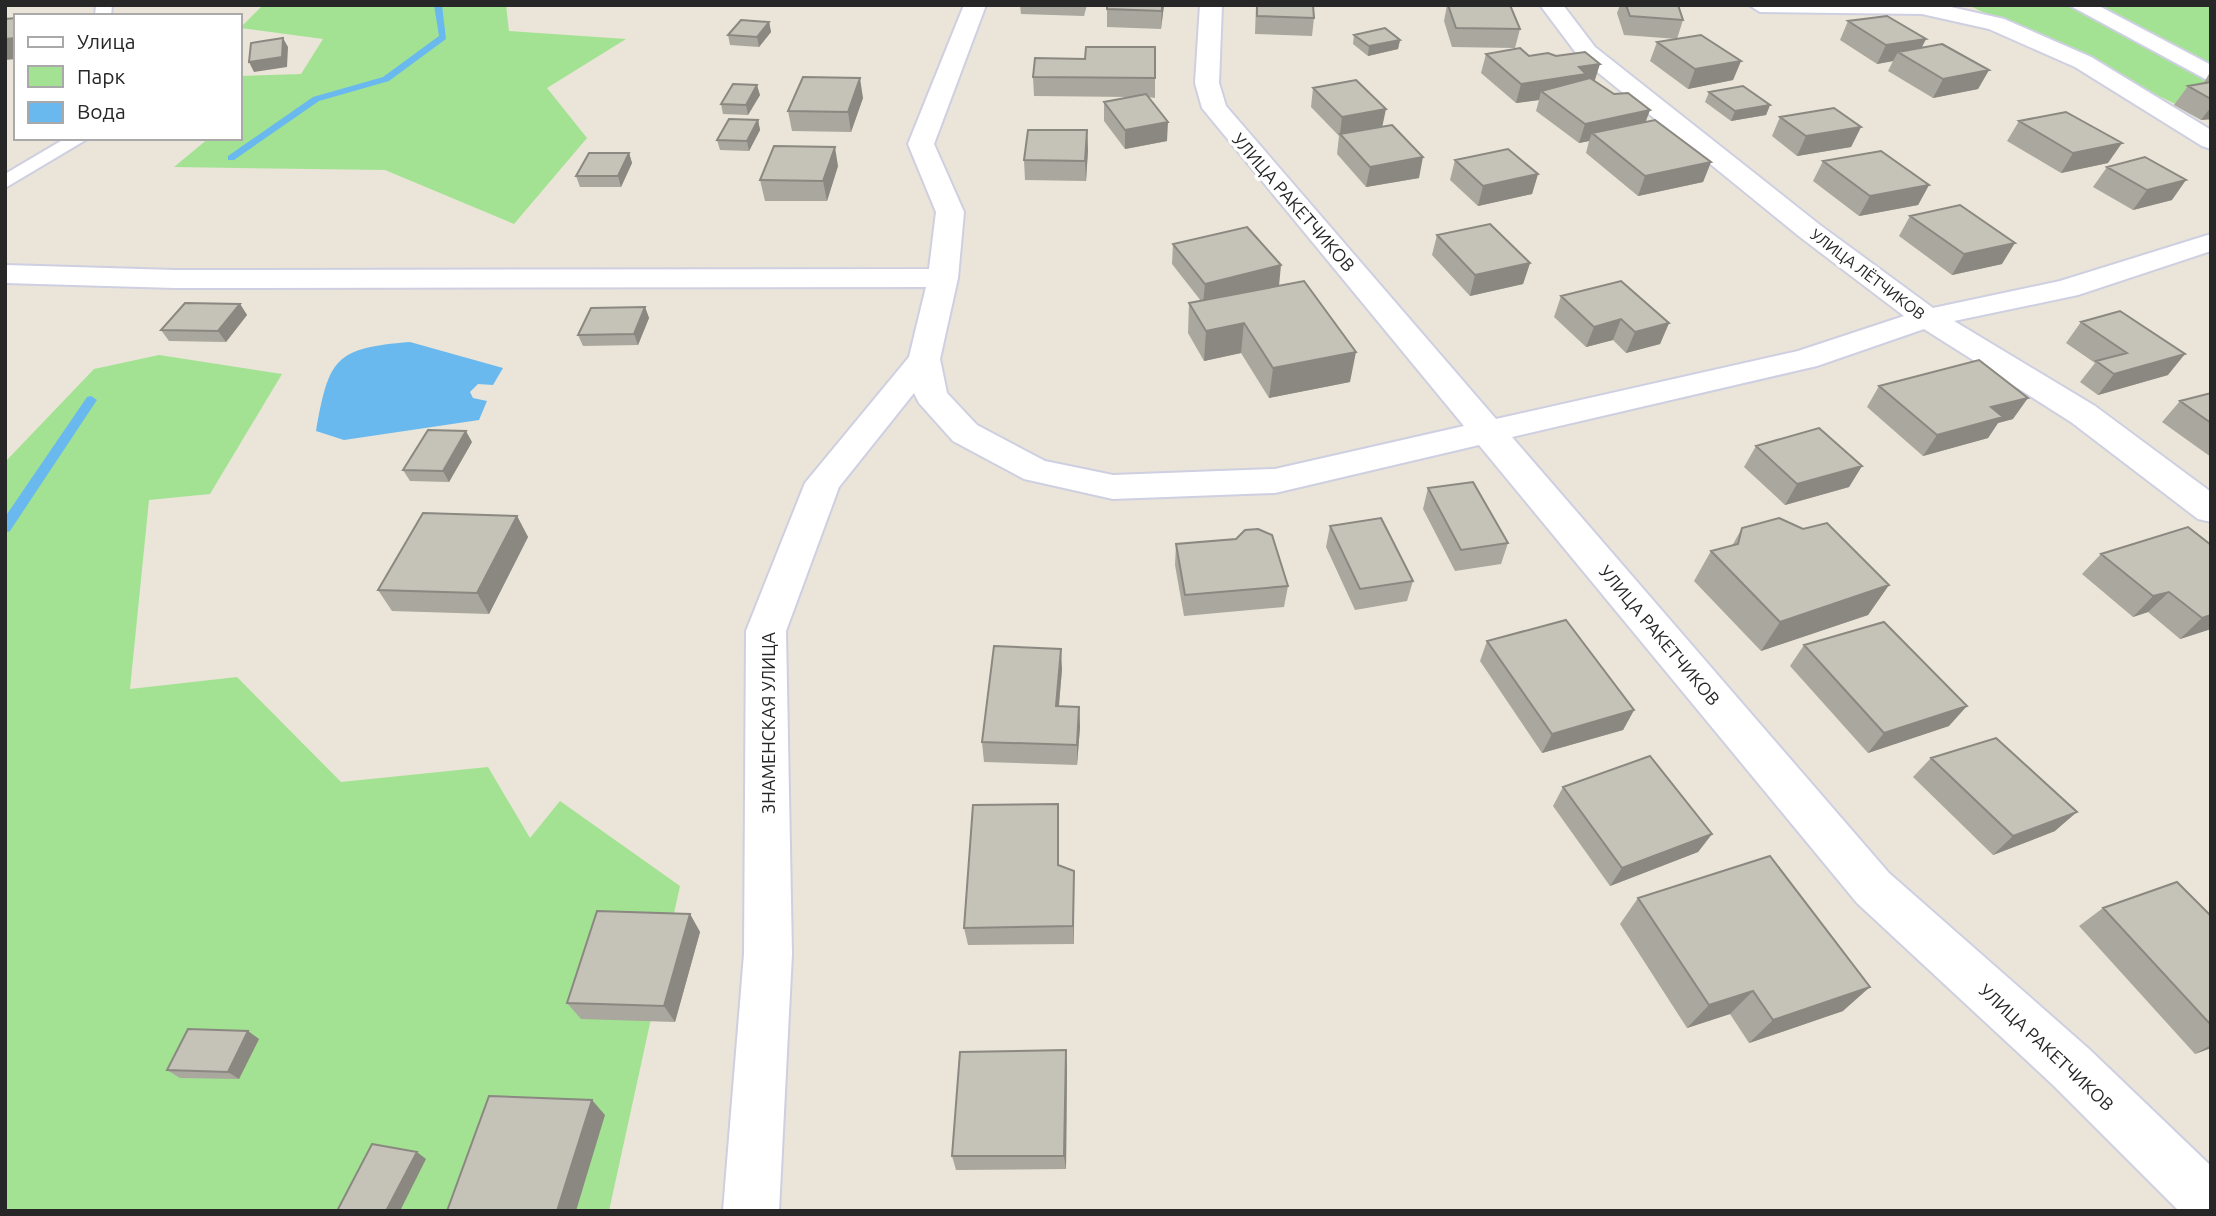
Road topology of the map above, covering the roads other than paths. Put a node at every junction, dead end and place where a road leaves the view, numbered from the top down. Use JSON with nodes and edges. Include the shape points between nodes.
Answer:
{"nodes":[{"id":1,"x":975,"y":5,"type":"edge"},
{"id":2,"x":1211,"y":5,"type":"edge"},
{"id":3,"x":1551,"y":5,"type":"edge"},
{"id":4,"x":1760,"y":5,"type":"edge"},
{"id":5,"x":2080,"y":5,"type":"edge"},
{"id":6,"x":1913,"y":7,"type":"edge"},
{"id":7,"x":2211,"y":75,"type":"edge"},
{"id":8,"x":77,"y":140,"type":"edge"},
{"id":9,"x":2211,"y":141,"type":"edge"},
{"id":10,"x":5,"y":182,"type":"edge"},
{"id":11,"x":2211,"y":242,"type":"edge"},
{"id":12,"x":5,"y":274,"type":"edge"},
{"id":13,"x":943,"y":278,"type":"junction"},
{"id":14,"x":1927,"y":318,"type":"junction"},
{"id":15,"x":924,"y":359,"type":"junction"},
{"id":16,"x":1489,"y":432,"type":"junction"},
{"id":17,"x":2211,"y":510,"type":"edge"},
{"id":18,"x":2211,"y":1204,"type":"edge"},
{"id":19,"x":751,"y":1211,"type":"edge"}],
"edges":[{"from":1,"to":13,"type":"street","name":"ЗНАМЕНСКАЯ УЛИЦА","via":[[920,144],[950,212]]},
{"from":2,"to":16,"type":"street","name":"УЛИЦА РАКЕТЧИКОВ","via":[[1207,83],[1214,108]]},
{"from":3,"to":14,"type":"street","name":"УЛИЦА ЛЁТЧИКОВ","via":[[1587,52],[1629,88]]},
{"from":4,"to":6,"type":"street"},
{"from":5,"to":7,"type":"street"},
{"from":6,"to":9,"type":"street","via":[[1996,24],[2083,62]]},
{"from":8,"to":10,"type":"lane"},
{"from":11,"to":14,"type":"street","via":[[2067,289]]},
{"from":12,"to":13,"type":"street","via":[[175,279]]},
{"from":13,"to":15,"type":"street","name":"ЗНАМЕНСКАЯ УЛИЦА"},
{"from":14,"to":16,"type":"street","via":[[1806,359]]},
{"from":14,"to":17,"type":"street","name":"УЛИЦА ЛЁТЧИКОВ","via":[[2083,415]]},
{"from":15,"to":16,"type":"street","via":[[931,396],[965,433],[1036,471],[1113,487],[1275,481]]},
{"from":15,"to":19,"type":"street","name":"ЗНАМЕНСКАЯ УЛИЦА","via":[[823,482],[766,631],[768,954]]},
{"from":16,"to":18,"type":"street","name":"УЛИЦА РАКЕТЧИКОВ","via":[[1873,888],[2071,1067]]}]}
